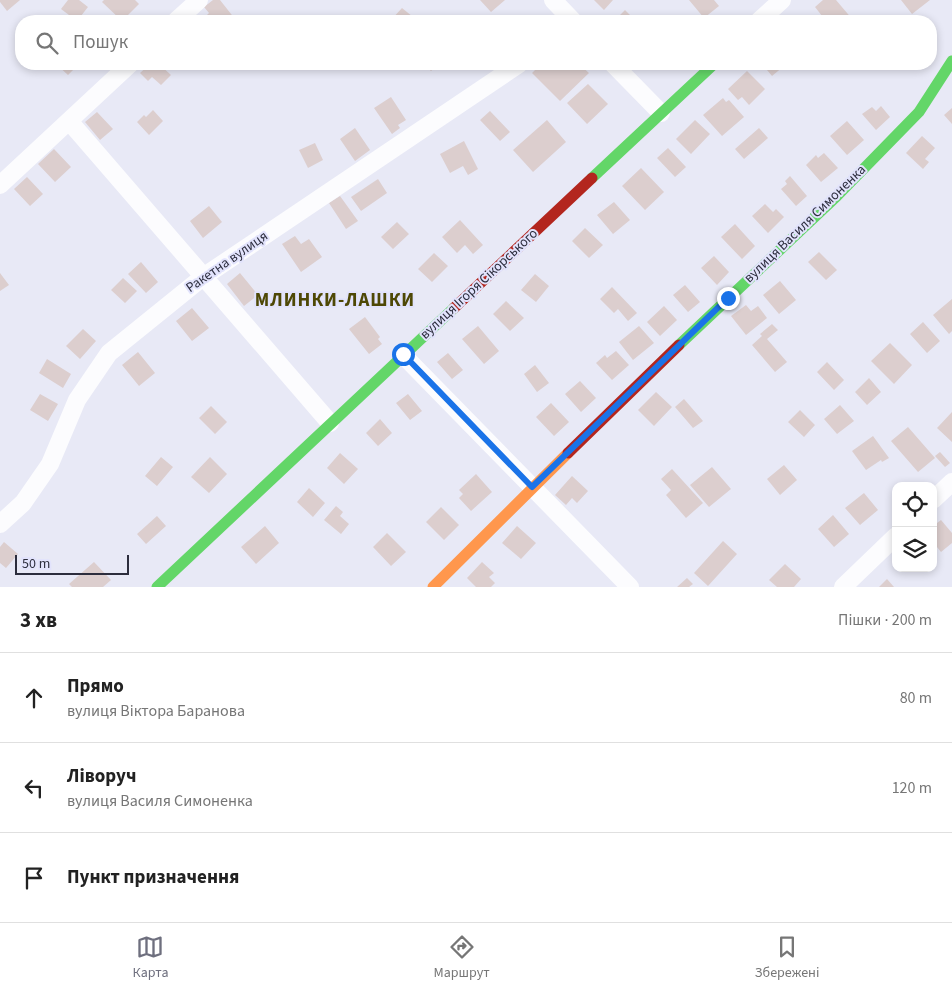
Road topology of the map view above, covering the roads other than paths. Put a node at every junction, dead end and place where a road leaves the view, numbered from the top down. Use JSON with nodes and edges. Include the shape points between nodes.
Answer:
{"nodes":[{"id":1,"x":198,"y":0,"type":"edge"},
{"id":2,"x":553,"y":0,"type":"edge"},
{"id":3,"x":782,"y":0,"type":"edge"},
{"id":4,"x":182,"y":15,"type":"edge"},
{"id":5,"x":567,"y":15,"type":"edge"},
{"id":6,"x":766,"y":15,"type":"edge"},
{"id":7,"x":952,"y":61,"type":"edge"},
{"id":8,"x":124,"y":70,"type":"edge"},
{"id":9,"x":510,"y":70,"type":"edge"},
{"id":10,"x":619,"y":70,"type":"edge"},
{"id":11,"x":708,"y":70,"type":"edge"},
{"id":12,"x":661,"y":113,"type":"junction"},
{"id":13,"x":69,"y":121,"type":"junction"},
{"id":14,"x":0,"y":186,"type":"edge"},
{"id":15,"x":203,"y":277,"type":"junction"},
{"id":16,"x":403,"y":354,"type":"junction"},
{"id":17,"x":330,"y":423,"type":"junction"},
{"id":18,"x":952,"y":482,"type":"edge"},
{"id":19,"x":532,"y":487,"type":"junction"},
{"id":20,"x":937,"y":496,"type":"edge"},
{"id":21,"x":0,"y":524,"type":"edge"},
{"id":22,"x":892,"y":540,"type":"edge"},
{"id":23,"x":157,"y":587,"type":"edge"},
{"id":24,"x":433,"y":587,"type":"edge"},
{"id":25,"x":630,"y":587,"type":"edge"},
{"id":26,"x":843,"y":587,"type":"edge"}],
"edges":[{"from":1,"to":4,"type":"street"},
{"from":2,"to":5,"type":"street"},
{"from":3,"to":6,"type":"street"},
{"from":7,"to":19,"type":"street","name":"вулиця Василя Симоненка","via":[[919,112],[838,196]]},
{"from":8,"to":13,"type":"street"},
{"from":9,"to":15,"type":"street","name":"Ракетна вулиця"},
{"from":10,"to":12,"type":"street"},
{"from":11,"to":12,"type":"street","name":"вулиця Ігоря Сікорського"},
{"from":12,"to":16,"type":"street","name":"вулиця Ігоря Сікорського"},
{"from":13,"to":14,"type":"street"},
{"from":13,"to":15,"type":"street"},
{"from":15,"to":17,"type":"street"},
{"from":15,"to":21,"type":"street","name":"Ракетна вулиця","via":[[109,352],[77,400],[50,464],[23,503]]},
{"from":16,"to":17,"type":"street","name":"вулиця Ігоря Сікорського"},
{"from":16,"to":19,"type":"street"},
{"from":17,"to":23,"type":"street","name":"вулиця Ігоря Сікорського"},
{"from":18,"to":20,"type":"street"},
{"from":19,"to":24,"type":"street","name":"вулиця Василя Симоненка"},
{"from":19,"to":25,"type":"street"},
{"from":22,"to":26,"type":"street"}]}
